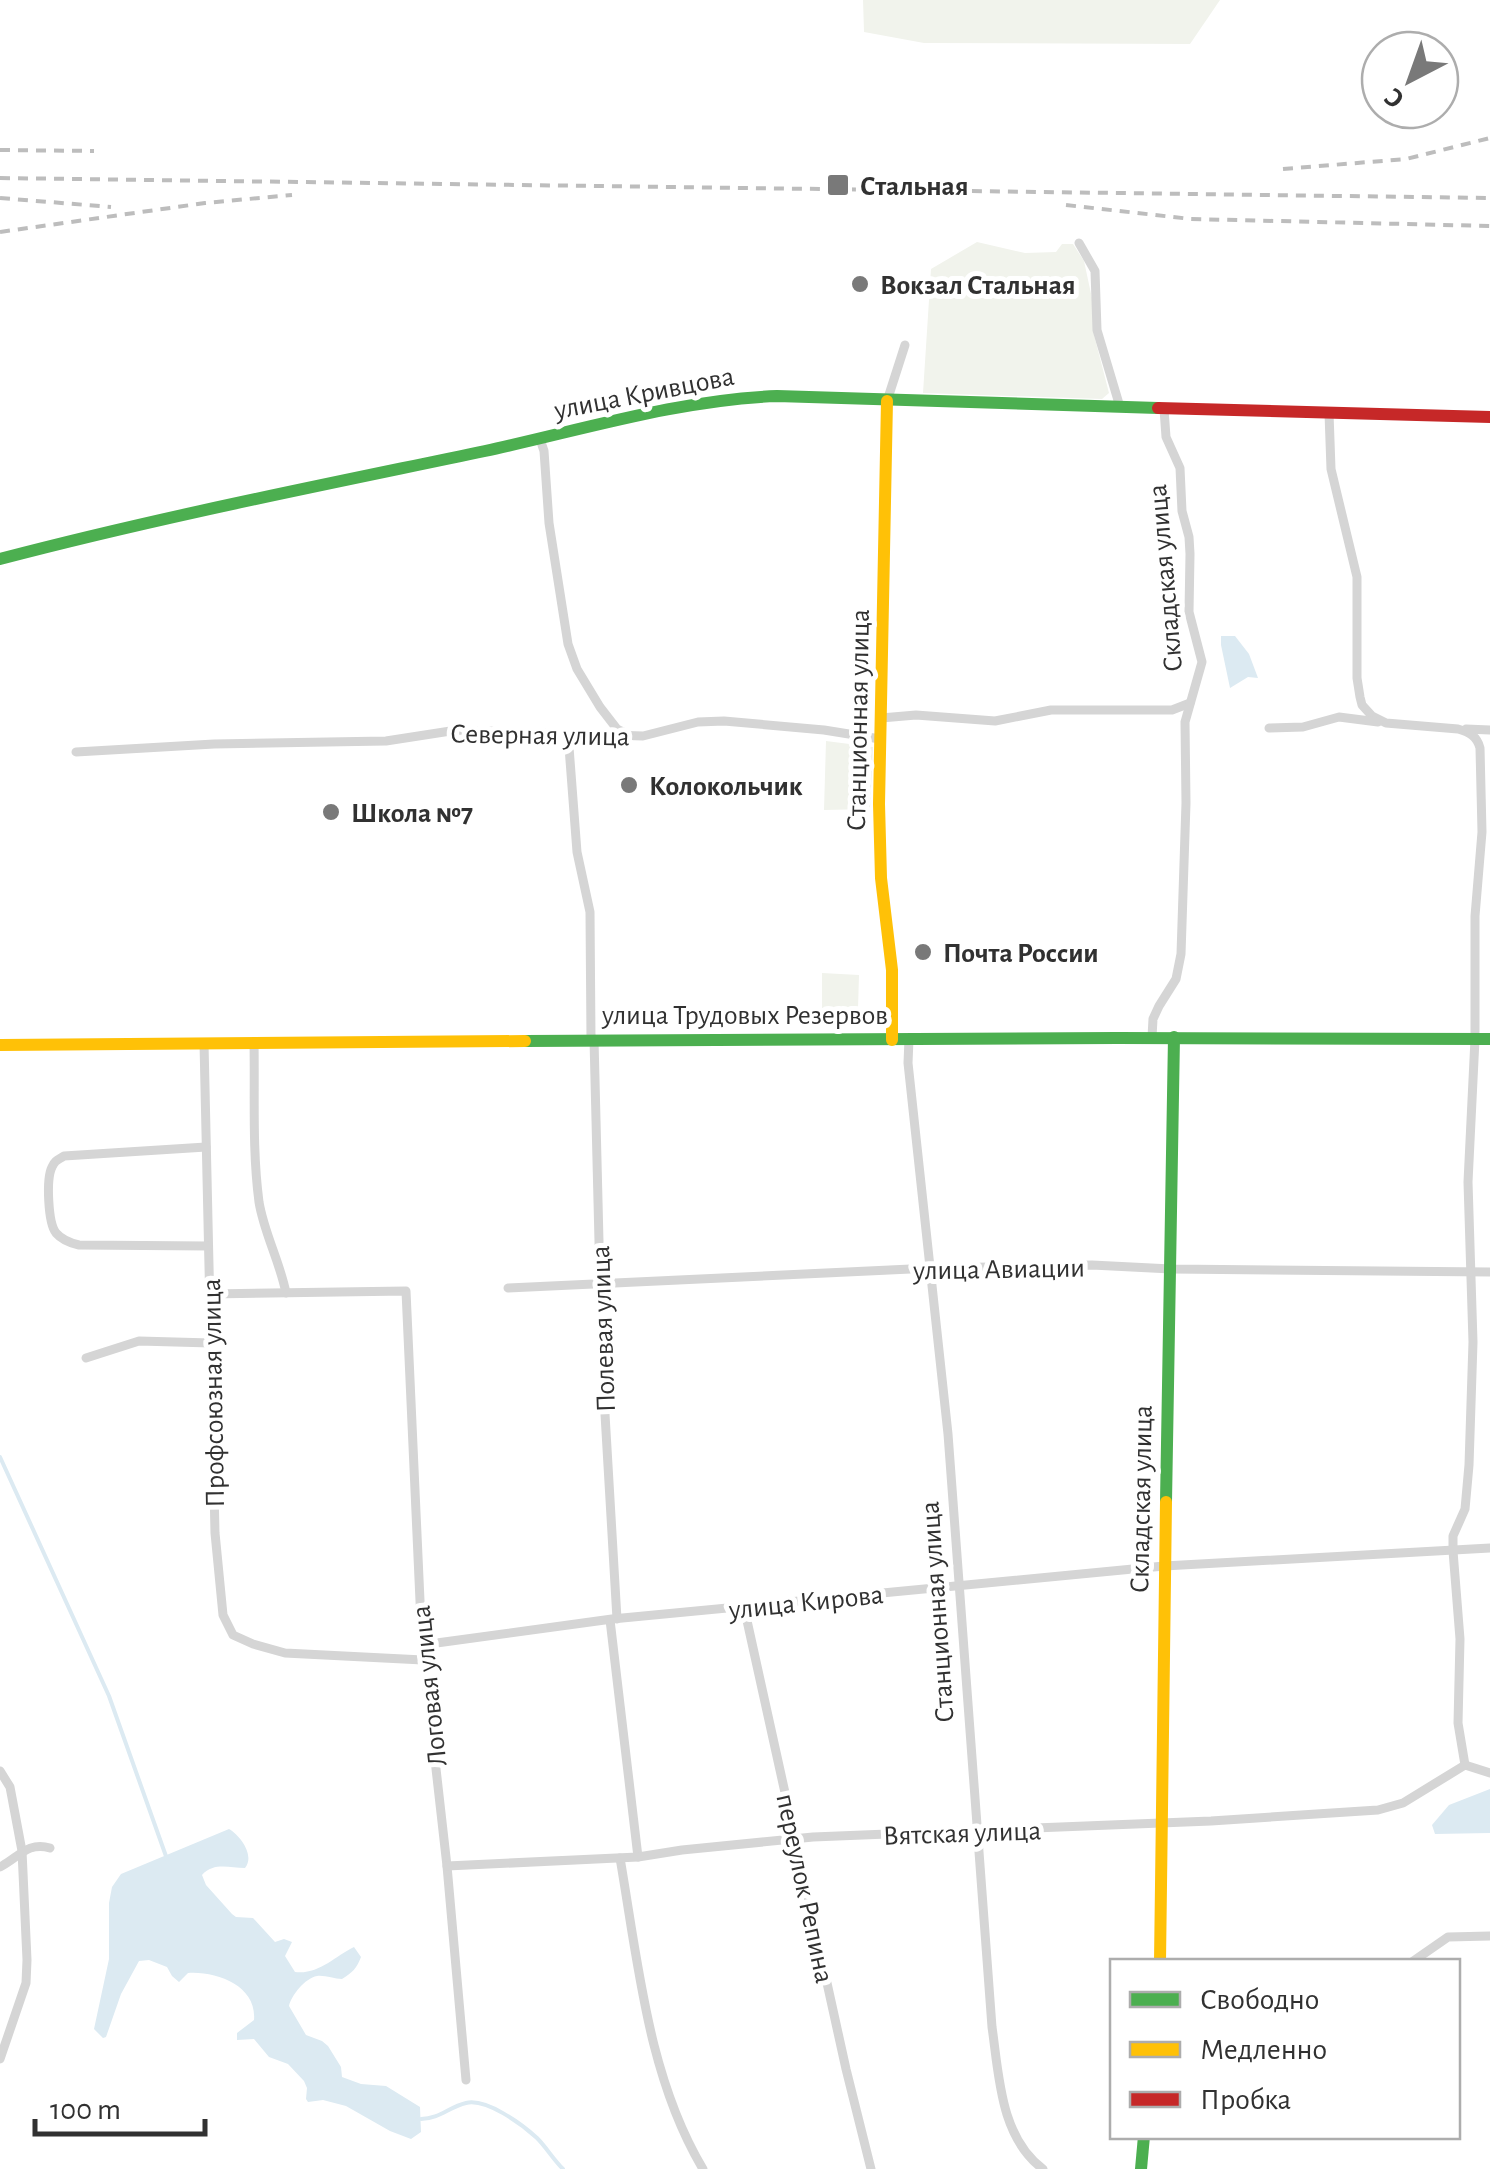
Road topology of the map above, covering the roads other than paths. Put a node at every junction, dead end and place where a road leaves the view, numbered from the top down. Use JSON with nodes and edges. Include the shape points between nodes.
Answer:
{"nodes":[{"id":1,"x":1078,"y":242,"type":"dead end"},
{"id":2,"x":905,"y":344,"type":"dead end"},
{"id":3,"x":887,"y":401,"type":"junction"},
{"id":4,"x":1120,"y":408,"type":"junction"},
{"id":5,"x":1164,"y":408,"type":"junction"},
{"id":6,"x":1329,"y":413,"type":"junction"},
{"id":7,"x":1490,"y":418,"type":"edge"},
{"id":8,"x":540,"y":439,"type":"junction"},
{"id":9,"x":0,"y":559,"type":"edge"},
{"id":10,"x":1190,"y":702,"type":"junction"},
{"id":11,"x":881,"y":718,"type":"junction"},
{"id":12,"x":1386,"y":723,"type":"junction"},
{"id":13,"x":1269,"y":728,"type":"dead end"},
{"id":14,"x":1458,"y":729,"type":"junction"},
{"id":15,"x":1490,"y":730,"type":"edge"},
{"id":16,"x":568,"y":734,"type":"junction"},
{"id":17,"x":634,"y":736,"type":"junction"},
{"id":18,"x":880,"y":740,"type":"junction"},
{"id":19,"x":76,"y":752,"type":"dead end"},
{"id":20,"x":1152,"y":1037,"type":"junction"},
{"id":21,"x":1174,"y":1037,"type":"junction"},
{"id":22,"x":909,"y":1038,"type":"junction"},
{"id":23,"x":593,"y":1039,"type":"junction"},
{"id":24,"x":1474,"y":1039,"type":"junction"},
{"id":25,"x":1490,"y":1039,"type":"edge"},
{"id":26,"x":892,"y":1040,"type":"junction"},
{"id":27,"x":254,"y":1042,"type":"junction"},
{"id":28,"x":204,"y":1043,"type":"junction"},
{"id":29,"x":0,"y":1045,"type":"edge"},
{"id":30,"x":206,"y":1148,"type":"junction"},
{"id":31,"x":208,"y":1246,"type":"junction"},
{"id":32,"x":932,"y":1268,"type":"junction"},
{"id":33,"x":1171,"y":1269,"type":"junction"},
{"id":34,"x":1471,"y":1272,"type":"junction"},
{"id":35,"x":1490,"y":1272,"type":"edge"},
{"id":36,"x":600,"y":1284,"type":"junction"},
{"id":37,"x":508,"y":1288,"type":"dead end"},
{"id":38,"x":286,"y":1293,"type":"junction"},
{"id":39,"x":210,"y":1294,"type":"junction"},
{"id":40,"x":210,"y":1343,"type":"junction"},
{"id":41,"x":86,"y":1358,"type":"dead end"},
{"id":42,"x":1490,"y":1548,"type":"edge"},
{"id":43,"x":1453,"y":1551,"type":"junction"},
{"id":44,"x":1164,"y":1566,"type":"junction"},
{"id":45,"x":959,"y":1586,"type":"junction"},
{"id":46,"x":744,"y":1607,"type":"junction"},
{"id":47,"x":613,"y":1619,"type":"junction"},
{"id":48,"x":422,"y":1645,"type":"junction"},
{"id":49,"x":423,"y":1660,"type":"junction"},
{"id":50,"x":1466,"y":1765,"type":"junction"},
{"id":51,"x":0,"y":1771,"type":"edge"},
{"id":52,"x":1490,"y":1772,"type":"edge"},
{"id":53,"x":1162,"y":1824,"type":"junction"},
{"id":54,"x":977,"y":1832,"type":"junction"},
{"id":55,"x":795,"y":1839,"type":"junction"},
{"id":56,"x":50,"y":1848,"type":"dead end"},
{"id":57,"x":22,"y":1851,"type":"junction"},
{"id":58,"x":638,"y":1857,"type":"junction"},
{"id":59,"x":620,"y":1858,"type":"junction"},
{"id":60,"x":448,"y":1866,"type":"junction"},
{"id":61,"x":0,"y":1867,"type":"edge"},
{"id":62,"x":1490,"y":1936,"type":"edge"},
{"id":63,"x":1160,"y":1959,"type":"edge"},
{"id":64,"x":1416,"y":1959,"type":"edge"},
{"id":65,"x":0,"y":2058,"type":"edge"},
{"id":66,"x":466,"y":2080,"type":"dead end"},
{"id":67,"x":1144,"y":2139,"type":"edge"},
{"id":68,"x":703,"y":2169,"type":"edge"},
{"id":69,"x":871,"y":2169,"type":"edge"},
{"id":70,"x":1043,"y":2169,"type":"edge"},
{"id":71,"x":1142,"y":2169,"type":"edge"}],
"edges":[{"from":1,"to":4,"type":"street","via":[[1095,272],[1098,330]]},
{"from":2,"to":3,"type":"street"},
{"from":3,"to":4,"type":"street","name":"улица Кривцова"},
{"from":3,"to":8,"type":"street","name":"улица Кривцова","via":[[730,398]]},
{"from":3,"to":11,"type":"street","name":"Станционная улица"},
{"from":4,"to":5,"type":"street","name":"улица Кривцова"},
{"from":5,"to":6,"type":"street","name":"улица Кривцова"},
{"from":5,"to":10,"type":"street","name":"Складская улица","via":[[1166,437],[1180,468],[1189,612],[1202,662]]},
{"from":6,"to":7,"type":"street","name":"улица Кривцова"},
{"from":6,"to":12,"type":"street","via":[[1330,468],[1357,576],[1360,697]]},
{"from":8,"to":9,"type":"street","name":"улица Кривцова"},
{"from":8,"to":17,"type":"street","via":[[573,661],[610,721]]},
{"from":10,"to":11,"type":"street","via":[[1172,710],[1051,710],[995,721]]},
{"from":10,"to":20,"type":"street","name":"Складская улица","via":[[1181,954]]},
{"from":11,"to":18,"type":"street","name":"Станционная улица"},
{"from":12,"to":13,"type":"street","via":[[1339,717]]},
{"from":12,"to":14,"type":"street"},
{"from":14,"to":15,"type":"street"},
{"from":14,"to":24,"type":"street","via":[[1479,742],[1481,758]]},
{"from":16,"to":17,"type":"street","name":"Северная улица"},
{"from":16,"to":19,"type":"street","name":"Северная улица","via":[[457,730],[386,741]]},
{"from":16,"to":23,"type":"street","name":"Полевая улица","via":[[577,852],[590,912]]},
{"from":17,"to":18,"type":"street","name":"Северная улица","via":[[724,720]]},
{"from":18,"to":26,"type":"street","name":"Станционная улица"},
{"from":20,"to":21,"type":"street","name":"улица Трудовых Резервов"},
{"from":20,"to":22,"type":"street","name":"улица Трудовых Резервов"},
{"from":21,"to":24,"type":"street","name":"улица Трудовых Резервов"},
{"from":21,"to":33,"type":"street","name":"Складская улица"},
{"from":22,"to":26,"type":"street","name":"улица Трудовых Резервов"},
{"from":22,"to":32,"type":"street","name":"Станционная улица"},
{"from":23,"to":26,"type":"street","name":"улица Трудовых Резервов"},
{"from":23,"to":27,"type":"street","name":"улица Трудовых Резервов"},
{"from":23,"to":36,"type":"street","name":"Полевая улица"},
{"from":24,"to":25,"type":"street","name":"улица Трудовых Резервов"},
{"from":24,"to":34,"type":"street"},
{"from":27,"to":28,"type":"street","name":"улица Трудовых Резервов"},
{"from":27,"to":38,"type":"street","via":[[259,1200]]},
{"from":28,"to":29,"type":"street","name":"улица Трудовых Резервов"},
{"from":28,"to":30,"type":"street","name":"Профсоюзная улица"},
{"from":30,"to":31,"type":"street","name":"Профсоюзная улица"},
{"from":30,"to":31,"type":"street","via":[[64,1156],[50,1170],[49,1195],[51,1223],[68,1242]]},
{"from":31,"to":39,"type":"street","name":"Профсоюзная улица"},
{"from":32,"to":33,"type":"street","name":"улица Авиации"},
{"from":32,"to":36,"type":"street","name":"улица Авиации"},
{"from":32,"to":45,"type":"street","name":"Станционная улица"},
{"from":33,"to":34,"type":"street","name":"улица Авиации"},
{"from":33,"to":44,"type":"street","name":"Складская улица"},
{"from":34,"to":35,"type":"street","name":"улица Авиации"},
{"from":34,"to":43,"type":"street","via":[[1468,1487]]},
{"from":36,"to":37,"type":"street","name":"улица Авиации"},
{"from":36,"to":47,"type":"street","name":"Полевая улица"},
{"from":38,"to":39,"type":"street"},
{"from":38,"to":48,"type":"street","name":"Логовая улица","via":[[406,1292]]},
{"from":39,"to":40,"type":"street","name":"Профсоюзная улица"},
{"from":40,"to":41,"type":"street","via":[[139,1341]]},
{"from":40,"to":49,"type":"street","name":"Профсоюзная улица","via":[[214,1533],[228,1628],[285,1653]]},
{"from":42,"to":43,"type":"street","name":"улица Кирова"},
{"from":43,"to":44,"type":"street","name":"улица Кирова"},
{"from":43,"to":50,"type":"street","via":[[1458,1724]]},
{"from":44,"to":45,"type":"street","name":"улица Кирова"},
{"from":44,"to":53,"type":"street","name":"Складская улица"},
{"from":45,"to":46,"type":"street","name":"улица Кирова"},
{"from":45,"to":54,"type":"street","name":"Станционная улица"},
{"from":46,"to":47,"type":"street","name":"улица Кирова"},
{"from":46,"to":55,"type":"street","name":"переулок Репина"},
{"from":47,"to":48,"type":"street","name":"улица Кирова"},
{"from":47,"to":58,"type":"street","name":"Полевая улица"},
{"from":48,"to":49,"type":"street","name":"Логовая улица"},
{"from":49,"to":60,"type":"street","name":"Логовая улица"},
{"from":50,"to":52,"type":"street"},
{"from":50,"to":53,"type":"street","name":"Вятская улица","via":[[1390,1808]]},
{"from":51,"to":57,"type":"street","via":[[10,1786]]},
{"from":53,"to":54,"type":"street","name":"Вятская улица"},
{"from":53,"to":63,"type":"street","name":"Складская улица"},
{"from":54,"to":55,"type":"street","name":"Вятская улица"},
{"from":54,"to":70,"type":"street","name":"Станционная улица","via":[[1003,2105],[1025,2152]]},
{"from":55,"to":58,"type":"street","name":"Вятская улица"},
{"from":55,"to":69,"type":"street","name":"переулок Репина"},
{"from":56,"to":57,"type":"street"},
{"from":57,"to":61,"type":"street"},
{"from":57,"to":65,"type":"street","via":[[27,1974]]},
{"from":58,"to":59,"type":"street","name":"Вятская улица"},
{"from":59,"to":60,"type":"street","name":"Вятская улица"},
{"from":59,"to":68,"type":"street","via":[[657,2052],[680,2125]]},
{"from":60,"to":66,"type":"street","name":"Логовая улица"},
{"from":62,"to":64,"type":"street","via":[[1448,1937]]},
{"from":67,"to":71,"type":"street"}]}
